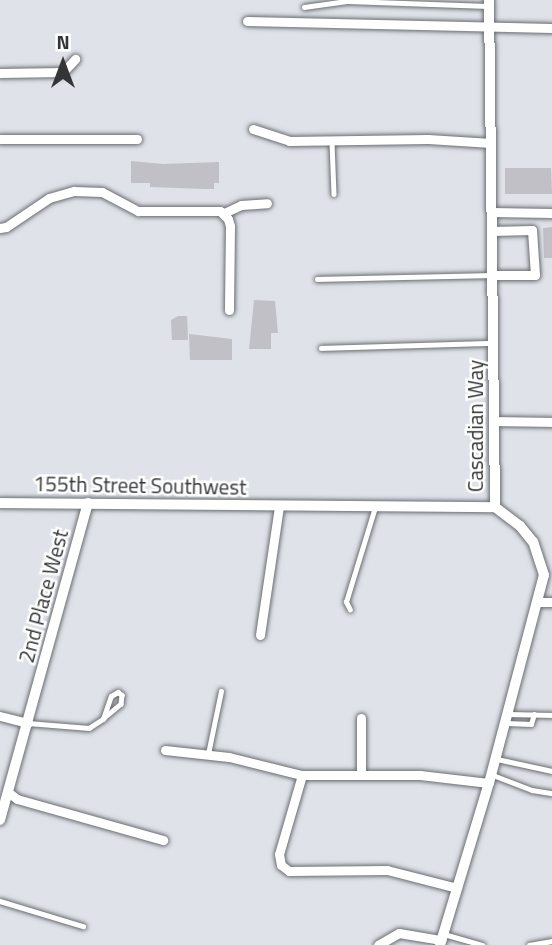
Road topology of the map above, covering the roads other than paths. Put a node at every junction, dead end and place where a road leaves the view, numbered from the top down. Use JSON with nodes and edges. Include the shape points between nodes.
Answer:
{"nodes":[{"id":1,"x":489,"y":3,"type":"edge"},
{"id":2,"x":304,"y":7,"type":"dead end"},
{"id":3,"x":247,"y":21,"type":"dead end"},
{"id":4,"x":489,"y":26,"type":"junction"},
{"id":5,"x":552,"y":28,"type":"edge"},
{"id":6,"x":75,"y":58,"type":"dead end"},
{"id":7,"x":0,"y":73,"type":"edge"},
{"id":8,"x":253,"y":129,"type":"dead end"},
{"id":9,"x":0,"y":139,"type":"edge"},
{"id":10,"x":137,"y":139,"type":"dead end"},
{"id":11,"x":332,"y":142,"type":"junction"},
{"id":12,"x":491,"y":143,"type":"junction"},
{"id":13,"x":334,"y":194,"type":"dead end"},
{"id":14,"x":267,"y":203,"type":"dead end"},
{"id":15,"x":492,"y":212,"type":"junction"},
{"id":16,"x":552,"y":213,"type":"edge"},
{"id":17,"x":224,"y":214,"type":"junction"},
{"id":18,"x":0,"y":228,"type":"edge"},
{"id":19,"x":492,"y":232,"type":"junction"},
{"id":20,"x":493,"y":275,"type":"junction"},
{"id":21,"x":317,"y":279,"type":"dead end"},
{"id":22,"x":229,"y":310,"type":"dead end"},
{"id":23,"x":494,"y":343,"type":"junction"},
{"id":24,"x":321,"y":348,"type":"dead end"},
{"id":25,"x":495,"y":421,"type":"junction"},
{"id":26,"x":552,"y":422,"type":"edge"},
{"id":27,"x":0,"y":503,"type":"edge"},
{"id":28,"x":88,"y":503,"type":"junction"},
{"id":29,"x":279,"y":506,"type":"junction"},
{"id":30,"x":376,"y":506,"type":"junction"},
{"id":31,"x":495,"y":507,"type":"junction"},
{"id":32,"x":539,"y":602,"type":"junction"},
{"id":33,"x":552,"y":602,"type":"edge"},
{"id":34,"x":350,"y":610,"type":"dead end"},
{"id":35,"x":260,"y":635,"type":"dead end"},
{"id":36,"x":221,"y":691,"type":"dead end"},
{"id":37,"x":534,"y":714,"type":"junction"},
{"id":38,"x":552,"y":715,"type":"edge"},
{"id":39,"x":0,"y":716,"type":"edge"},
{"id":40,"x":361,"y":718,"type":"dead end"},
{"id":41,"x":103,"y":719,"type":"junction"},
{"id":42,"x":507,"y":719,"type":"junction"},
{"id":43,"x":28,"y":723,"type":"junction"},
{"id":44,"x":165,"y":750,"type":"dead end"},
{"id":45,"x":208,"y":755,"type":"junction"},
{"id":46,"x":496,"y":759,"type":"junction"},
{"id":47,"x":552,"y":771,"type":"edge"},
{"id":48,"x":302,"y":775,"type":"junction"},
{"id":49,"x":361,"y":775,"type":"junction"},
{"id":50,"x":490,"y":779,"type":"junction"},
{"id":51,"x":4,"y":791,"type":"edge"},
{"id":52,"x":552,"y":793,"type":"edge"},
{"id":53,"x":0,"y":820,"type":"edge"},
{"id":54,"x":163,"y":840,"type":"dead end"},
{"id":55,"x":457,"y":888,"type":"junction"},
{"id":56,"x":0,"y":901,"type":"edge"},
{"id":57,"x":83,"y":926,"type":"dead end"},
{"id":58,"x":442,"y":940,"type":"edge"},
{"id":59,"x":552,"y":941,"type":"edge"},
{"id":60,"x":378,"y":945,"type":"edge"},
{"id":61,"x":482,"y":945,"type":"edge"},
{"id":62,"x":530,"y":945,"type":"edge"}],
"edges":[{"from":1,"to":2,"type":"lane","via":[[346,1]]},
{"from":1,"to":4,"type":"street","name":"Cascadian Way"},
{"from":3,"to":4,"type":"street"},
{"from":4,"to":5,"type":"street"},
{"from":4,"to":12,"type":"street","name":"Cascadian Way"},
{"from":6,"to":7,"type":"street","via":[[62,72]]},
{"from":8,"to":11,"type":"street","via":[[289,141]]},
{"from":9,"to":10,"type":"street"},
{"from":11,"to":12,"type":"street","via":[[428,139]]},
{"from":11,"to":13,"type":"lane"},
{"from":12,"to":15,"type":"street","name":"Cascadian Way"},
{"from":14,"to":17,"type":"street","via":[[241,205]]},
{"from":15,"to":16,"type":"street"},
{"from":15,"to":19,"type":"street","name":"Cascadian Way"},
{"from":17,"to":18,"type":"street","via":[[138,211],[102,192],[74,191],[49,198]]},
{"from":17,"to":22,"type":"street","via":[[230,226]]},
{"from":19,"to":20,"type":"street","name":"Cascadian Way"},
{"from":19,"to":20,"type":"street","via":[[532,230],[535,275]]},
{"from":20,"to":21,"type":"lane"},
{"from":20,"to":23,"type":"street","name":"Cascadian Way"},
{"from":23,"to":24,"type":"lane"},
{"from":23,"to":25,"type":"street","name":"Cascadian Way"},
{"from":25,"to":26,"type":"street"},
{"from":25,"to":31,"type":"street","name":"Cascadian Way"},
{"from":27,"to":28,"type":"street","name":"155th Street Southwest"},
{"from":28,"to":29,"type":"street","name":"155th Street Southwest"},
{"from":28,"to":43,"type":"street","name":"2nd Place West"},
{"from":29,"to":30,"type":"street","name":"155th Street Southwest"},
{"from":29,"to":35,"type":"street"},
{"from":30,"to":31,"type":"street","name":"155th Street Southwest"},
{"from":30,"to":34,"type":"lane","via":[[346,602]]},
{"from":31,"to":32,"type":"street","name":"Cascadian Way","via":[[533,542],[544,575]]},
{"from":32,"to":33,"type":"street"},
{"from":32,"to":42,"type":"street","name":"Cascadian Way"},
{"from":36,"to":45,"type":"lane"},
{"from":37,"to":38,"type":"lane"},
{"from":37,"to":42,"type":"lane"},
{"from":37,"to":42,"type":"lane","via":[[531,724]]},
{"from":39,"to":43,"type":"street"},
{"from":40,"to":49,"type":"street"},
{"from":41,"to":41,"type":"lane","via":[[111,696],[118,692],[121,704]]},
{"from":41,"to":43,"type":"lane","via":[[89,728]]},
{"from":42,"to":46,"type":"street","name":"Cascadian Way"},
{"from":43,"to":51,"type":"street","name":"2nd Place West"},
{"from":44,"to":45,"type":"street"},
{"from":45,"to":48,"type":"street"},
{"from":46,"to":47,"type":"lane"},
{"from":46,"to":50,"type":"street","name":"Cascadian Way"},
{"from":48,"to":49,"type":"street"},
{"from":48,"to":55,"type":"street","via":[[279,854],[281,865],[289,871],[387,870]]},
{"from":49,"to":50,"type":"street"},
{"from":50,"to":52,"type":"lane"},
{"from":50,"to":55,"type":"street","name":"Cascadian Way"},
{"from":51,"to":53,"type":"street","name":"2nd Place West"},
{"from":51,"to":54,"type":"street","via":[[17,799]]},
{"from":55,"to":58,"type":"street","name":"Cascadian Way"},
{"from":56,"to":57,"type":"lane"},
{"from":58,"to":60,"type":"street","via":[[399,933]]},
{"from":58,"to":61,"type":"lane"},
{"from":59,"to":62,"type":"lane"}]}
